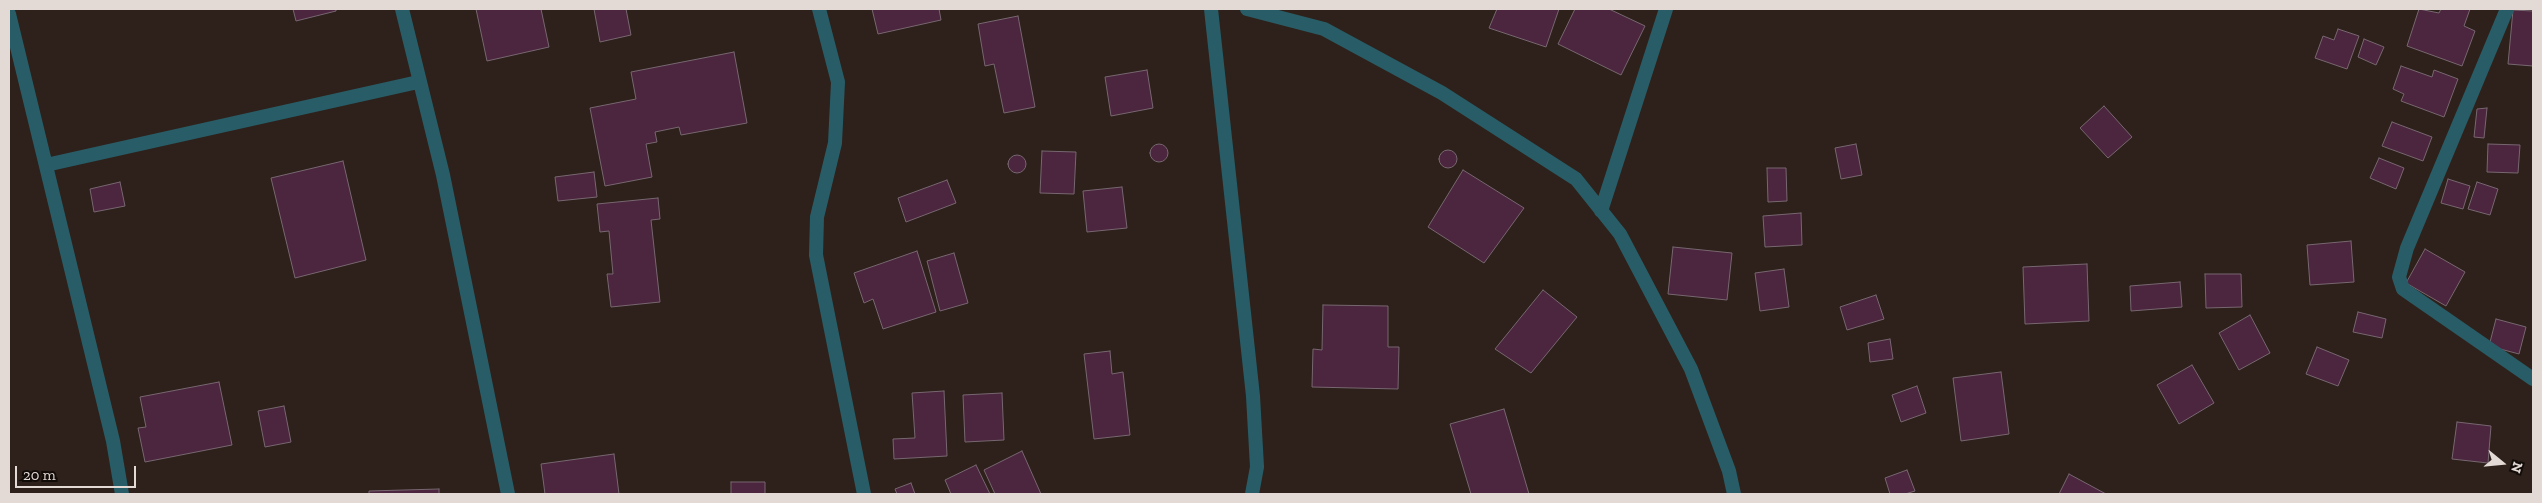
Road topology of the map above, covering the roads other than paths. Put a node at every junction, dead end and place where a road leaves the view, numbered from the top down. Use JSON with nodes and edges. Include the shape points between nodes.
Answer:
{"nodes":[{"id":1,"x":402,"y":9,"type":"edge"},
{"id":2,"x":818,"y":9,"type":"edge"},
{"id":3,"x":1211,"y":9,"type":"edge"},
{"id":4,"x":1247,"y":9,"type":"edge"},
{"id":5,"x":1666,"y":9,"type":"edge"},
{"id":6,"x":2507,"y":9,"type":"edge"},
{"id":7,"x":9,"y":14,"type":"edge"},
{"id":8,"x":418,"y":82,"type":"junction"},
{"id":9,"x":46,"y":164,"type":"junction"},
{"id":10,"x":1601,"y":211,"type":"junction"},
{"id":11,"x":2533,"y":379,"type":"edge"},
{"id":12,"x":122,"y":494,"type":"edge"},
{"id":13,"x":508,"y":494,"type":"edge"},
{"id":14,"x":864,"y":494,"type":"edge"},
{"id":15,"x":1252,"y":494,"type":"edge"},
{"id":16,"x":1734,"y":494,"type":"edge"}],
"edges":[{"from":1,"to":8,"type":"street"},
{"from":2,"to":14,"type":"street","via":[[838,82],[835,143],[817,217],[816,255]]},
{"from":3,"to":15,"type":"street","via":[[1254,396],[1257,467]]},
{"from":4,"to":10,"type":"street","via":[[1324,29],[1442,92],[1576,179]]},
{"from":5,"to":10,"type":"street"},
{"from":6,"to":11,"type":"street","via":[[2406,248],[2399,277],[2403,289]]},
{"from":7,"to":9,"type":"street"},
{"from":8,"to":9,"type":"street"},
{"from":8,"to":13,"type":"street","via":[[443,175]]},
{"from":9,"to":12,"type":"street","via":[[113,441]]},
{"from":10,"to":16,"type":"street","via":[[1620,234],[1690,370],[1729,471]]}]}
